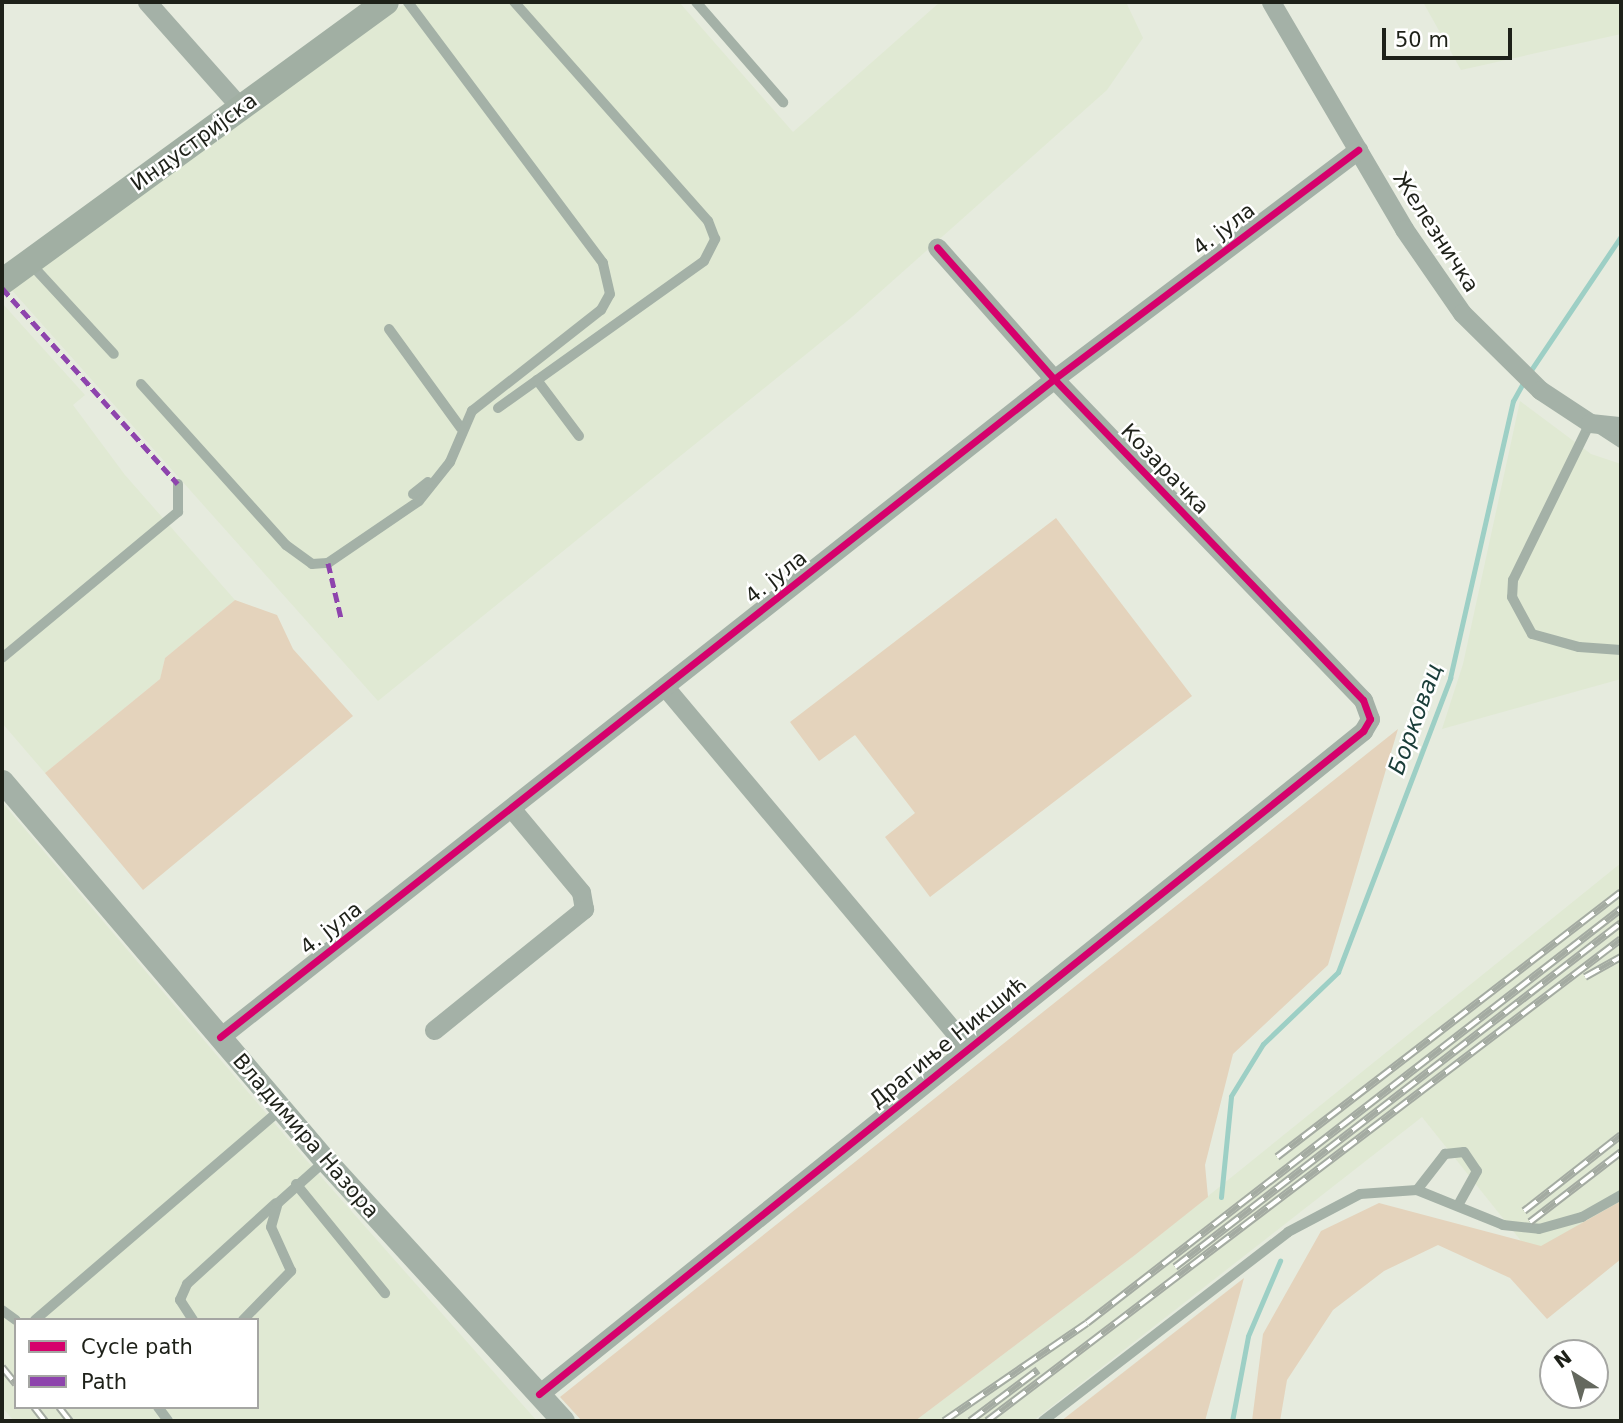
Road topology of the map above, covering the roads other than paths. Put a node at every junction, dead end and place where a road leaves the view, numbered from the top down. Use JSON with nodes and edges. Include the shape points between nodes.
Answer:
{"nodes":[{"id":1,"x":147,"y":2,"type":"edge"},
{"id":2,"x":386,"y":2,"type":"edge"},
{"id":3,"x":408,"y":2,"type":"edge"},
{"id":4,"x":513,"y":2,"type":"edge"},
{"id":5,"x":696,"y":2,"type":"edge"},
{"id":6,"x":1271,"y":2,"type":"edge"},
{"id":7,"x":783,"y":102,"type":"dead end"},
{"id":8,"x":241,"y":108,"type":"junction"},
{"id":9,"x":1358,"y":150,"type":"junction"},
{"id":10,"x":937,"y":247,"type":"dead end"},
{"id":11,"x":29,"y":262,"type":"junction"},
{"id":12,"x":2,"y":282,"type":"edge"},
{"id":13,"x":389,"y":329,"type":"dead end"},
{"id":14,"x":114,"y":354,"type":"dead end"},
{"id":15,"x":1054,"y":379,"type":"junction"},
{"id":16,"x":537,"y":380,"type":"junction"},
{"id":17,"x":141,"y":384,"type":"dead end"},
{"id":18,"x":498,"y":408,"type":"dead end"},
{"id":19,"x":1590,"y":423,"type":"junction"},
{"id":20,"x":1621,"y":426,"type":"edge"},
{"id":21,"x":461,"y":428,"type":"junction"},
{"id":22,"x":579,"y":436,"type":"dead end"},
{"id":23,"x":1621,"y":443,"type":"edge"},
{"id":24,"x":437,"y":475,"type":"junction"},
{"id":25,"x":178,"y":484,"type":"dead end"},
{"id":26,"x":413,"y":494,"type":"dead end"},
{"id":27,"x":1621,"y":650,"type":"edge"},
{"id":28,"x":2,"y":658,"type":"edge"},
{"id":29,"x":665,"y":687,"type":"junction"},
{"id":30,"x":1371,"y":712,"type":"joint"},
{"id":31,"x":2,"y":781,"type":"edge"},
{"id":32,"x":512,"y":808,"type":"junction"},
{"id":33,"x":433,"y":1030,"type":"dead end"},
{"id":34,"x":220,"y":1037,"type":"junction"},
{"id":35,"x":968,"y":1048,"type":"junction"},
{"id":36,"x":281,"y":1109,"type":"junction"},
{"id":37,"x":325,"y":1160,"type":"junction"},
{"id":38,"x":293,"y":1187,"type":"junction"},
{"id":39,"x":1417,"y":1190,"type":"junction"},
{"id":40,"x":1621,"y":1195,"type":"edge"},
{"id":41,"x":1459,"y":1204,"type":"junction"},
{"id":42,"x":385,"y":1293,"type":"dead end"},
{"id":43,"x":36,"y":1318,"type":"edge"},
{"id":44,"x":192,"y":1318,"type":"edge"},
{"id":45,"x":245,"y":1318,"type":"edge"},
{"id":46,"x":539,"y":1394,"type":"junction"},
{"id":47,"x":563,"y":1421,"type":"edge"},
{"id":48,"x":1044,"y":1421,"type":"edge"}],
"edges":[{"from":1,"to":8,"type":"street"},
{"from":2,"to":8,"type":"main road","name":"Индустријска"},
{"from":3,"to":21,"type":"lane","via":[[611,278],[601,310],[472,411]]},
{"from":4,"to":16,"type":"lane","via":[[708,221],[715,239],[704,261]]},
{"from":5,"to":7,"type":"lane"},
{"from":6,"to":9,"type":"street","name":"Железничка"},
{"from":8,"to":11,"type":"main road","name":"Индустријска"},
{"from":9,"to":15,"type":"street","name":"4. јула"},
{"from":9,"to":19,"type":"street","name":"Железничка","via":[[1432,272],[1511,364]]},
{"from":10,"to":15,"type":"street","name":"Козарачка"},
{"from":11,"to":12,"type":"main road","name":"Индустријска"},
{"from":11,"to":14,"type":"lane"},
{"from":13,"to":21,"type":"lane"},
{"from":15,"to":29,"type":"street","name":"4. јула"},
{"from":15,"to":30,"type":"street","name":"Козарачка"},
{"from":16,"to":18,"type":"lane"},
{"from":16,"to":22,"type":"lane"},
{"from":17,"to":24,"type":"lane","via":[[286,545],[312,564],[328,563],[419,501]]},
{"from":19,"to":20,"type":"street","name":"Железничка"},
{"from":19,"to":23,"type":"lane"},
{"from":19,"to":27,"type":"lane","via":[[1513,580],[1512,597],[1532,634],[1579,648]]},
{"from":21,"to":24,"type":"lane","via":[[450,462]]},
{"from":24,"to":26,"type":"lane"},
{"from":25,"to":28,"type":"lane","via":[[178,513]]},
{"from":29,"to":32,"type":"street","name":"4. јула"},
{"from":29,"to":35,"type":"street","name":"Драгиње Никшић"},
{"from":30,"to":35,"type":"street","name":"Драгиње Никшић","via":[[1363,731]]},
{"from":31,"to":34,"type":"street","name":"Владимира Назора"},
{"from":32,"to":33,"type":"street","via":[[581,892],[584,909]]},
{"from":32,"to":34,"type":"street","name":"4. јула"},
{"from":34,"to":36,"type":"street","name":"Владимира Назора"},
{"from":35,"to":46,"type":"street","name":"Драгиње Никшић"},
{"from":36,"to":37,"type":"street","name":"Владимира Назора"},
{"from":36,"to":43,"type":"lane"},
{"from":37,"to":38,"type":"lane"},
{"from":37,"to":46,"type":"street","name":"Владимира Назора"},
{"from":38,"to":42,"type":"lane"},
{"from":38,"to":44,"type":"lane","via":[[187,1284],[180,1300]]},
{"from":38,"to":45,"type":"lane","via":[[271,1227],[291,1271]]},
{"from":39,"to":41,"type":"lane"},
{"from":39,"to":41,"type":"lane","via":[[1445,1154],[1464,1152],[1477,1171]]},
{"from":39,"to":48,"type":"lane","via":[[1371,1191],[1308,1219]]},
{"from":40,"to":41,"type":"lane","via":[[1582,1217],[1539,1229],[1503,1225]]},
{"from":46,"to":47,"type":"street","name":"Владимира Назора"}]}
